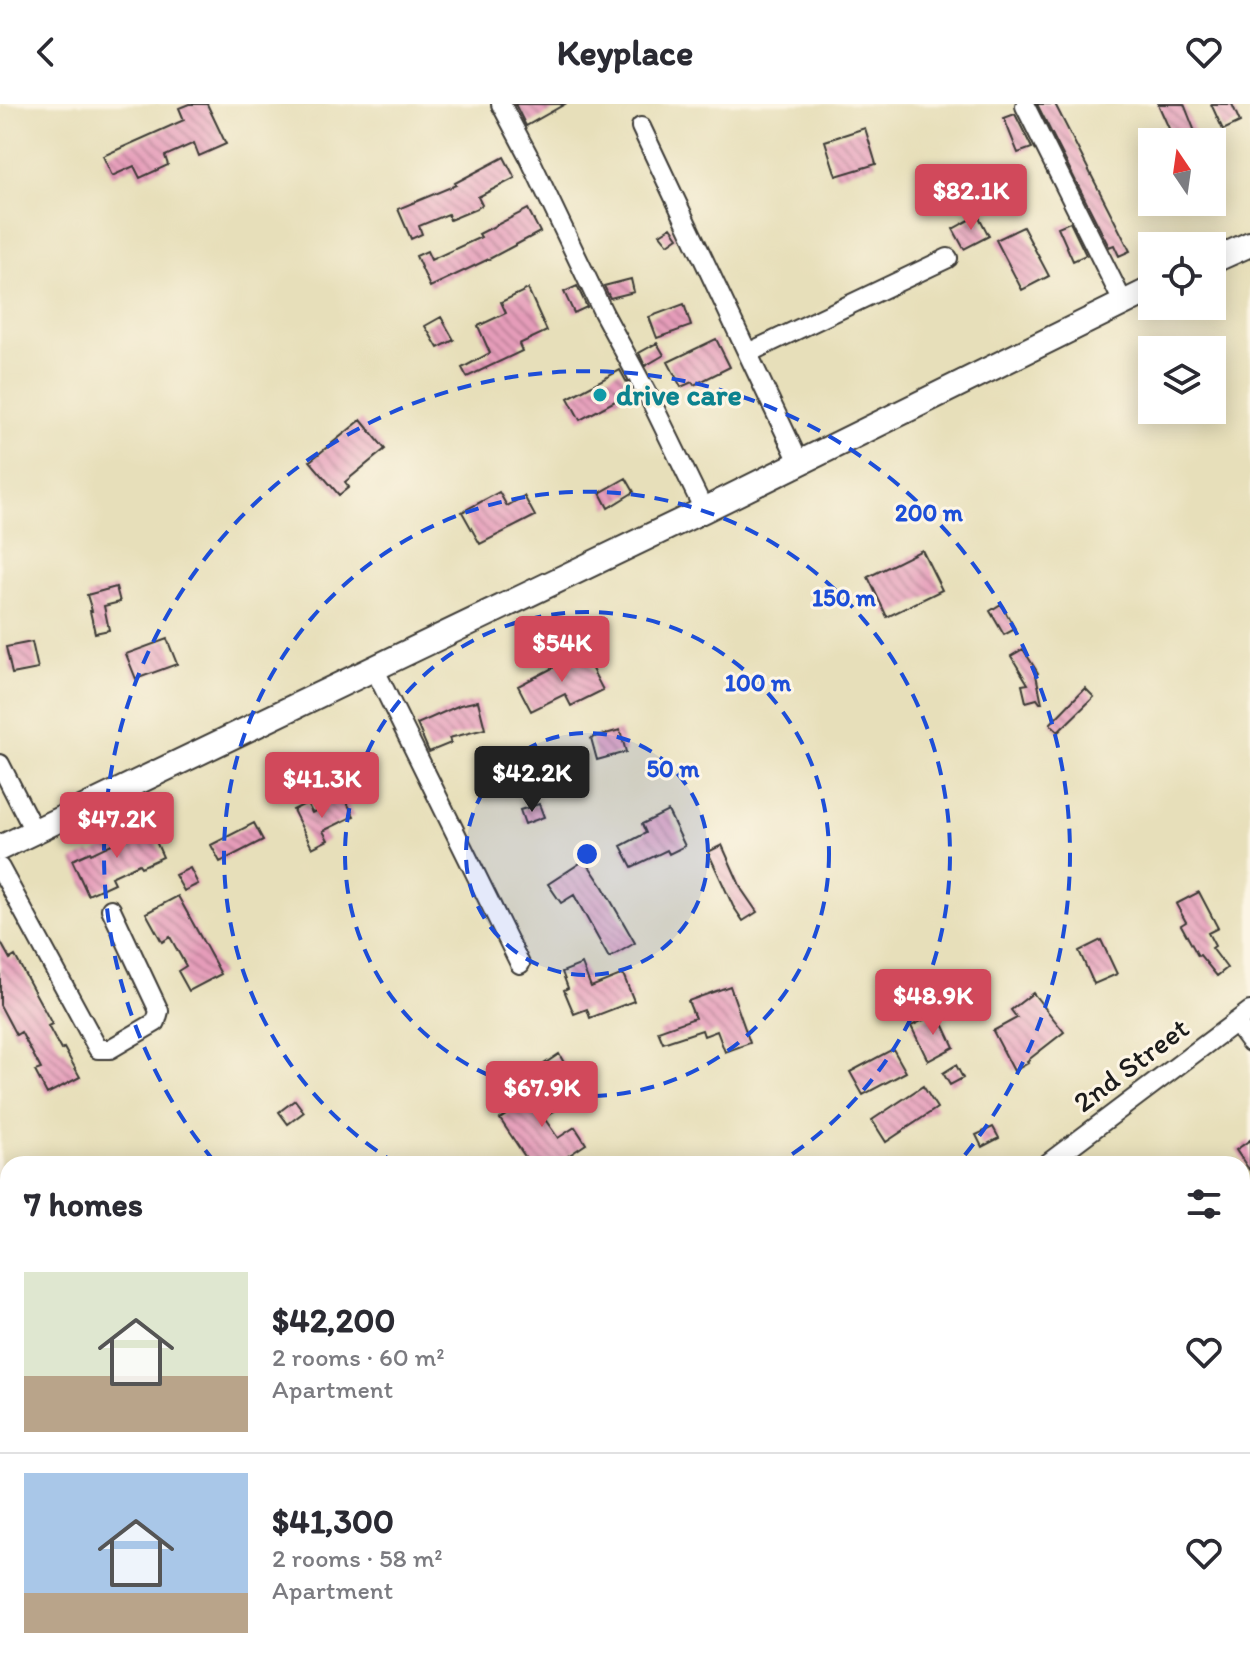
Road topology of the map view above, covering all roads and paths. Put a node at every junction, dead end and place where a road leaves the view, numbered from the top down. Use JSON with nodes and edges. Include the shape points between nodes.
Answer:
{"nodes":[{"id":1,"x":501,"y":104,"type":"edge"},
{"id":2,"x":1025,"y":106,"type":"dead end"},
{"id":3,"x":641,"y":127,"type":"dead end"},
{"id":4,"x":1250,"y":244,"type":"edge"},
{"id":5,"x":1226,"y":255,"type":"edge"},
{"id":6,"x":948,"y":258,"type":"dead end"},
{"id":7,"x":1138,"y":295,"type":"edge"},
{"id":8,"x":1123,"y":302,"type":"junction"},
{"id":9,"x":748,"y":353,"type":"junction"},
{"id":10,"x":799,"y":462,"type":"junction"},
{"id":11,"x":704,"y":510,"type":"junction"},
{"id":12,"x":374,"y":668,"type":"junction"},
{"id":13,"x":0,"y":764,"type":"edge"},
{"id":14,"x":34,"y":831,"type":"junction"},
{"id":15,"x":0,"y":848,"type":"edge"},
{"id":16,"x":0,"y":868,"type":"edge"},
{"id":17,"x":111,"y":909,"type":"dead end"},
{"id":18,"x":520,"y":964,"type":"dead end"},
{"id":19,"x":1243,"y":1016,"type":"edge"},
{"id":20,"x":1250,"y":1042,"type":"edge"},
{"id":21,"x":1058,"y":1156,"type":"edge"}],
"edges":[{"from":1,"to":11,"type":"street"},
{"from":2,"to":8,"type":"street"},
{"from":3,"to":9,"type":"street"},
{"from":4,"to":5,"type":"main road"},
{"from":6,"to":9,"type":"street"},
{"from":7,"to":8,"type":"main road"},
{"from":8,"to":10,"type":"main road"},
{"from":9,"to":10,"type":"street"},
{"from":10,"to":11,"type":"main road"},
{"from":11,"to":12,"type":"main road"},
{"from":12,"to":14,"type":"main road"},
{"from":12,"to":18,"type":"street"},
{"from":13,"to":14,"type":"street"},
{"from":14,"to":15,"type":"main road"},
{"from":16,"to":17,"type":"street","via":[[98,1049],[110,1049],[156,1022],[159,1011]]},
{"from":19,"to":20,"type":"street"},
{"from":19,"to":21,"type":"street","name":"2nd Street"}]}
